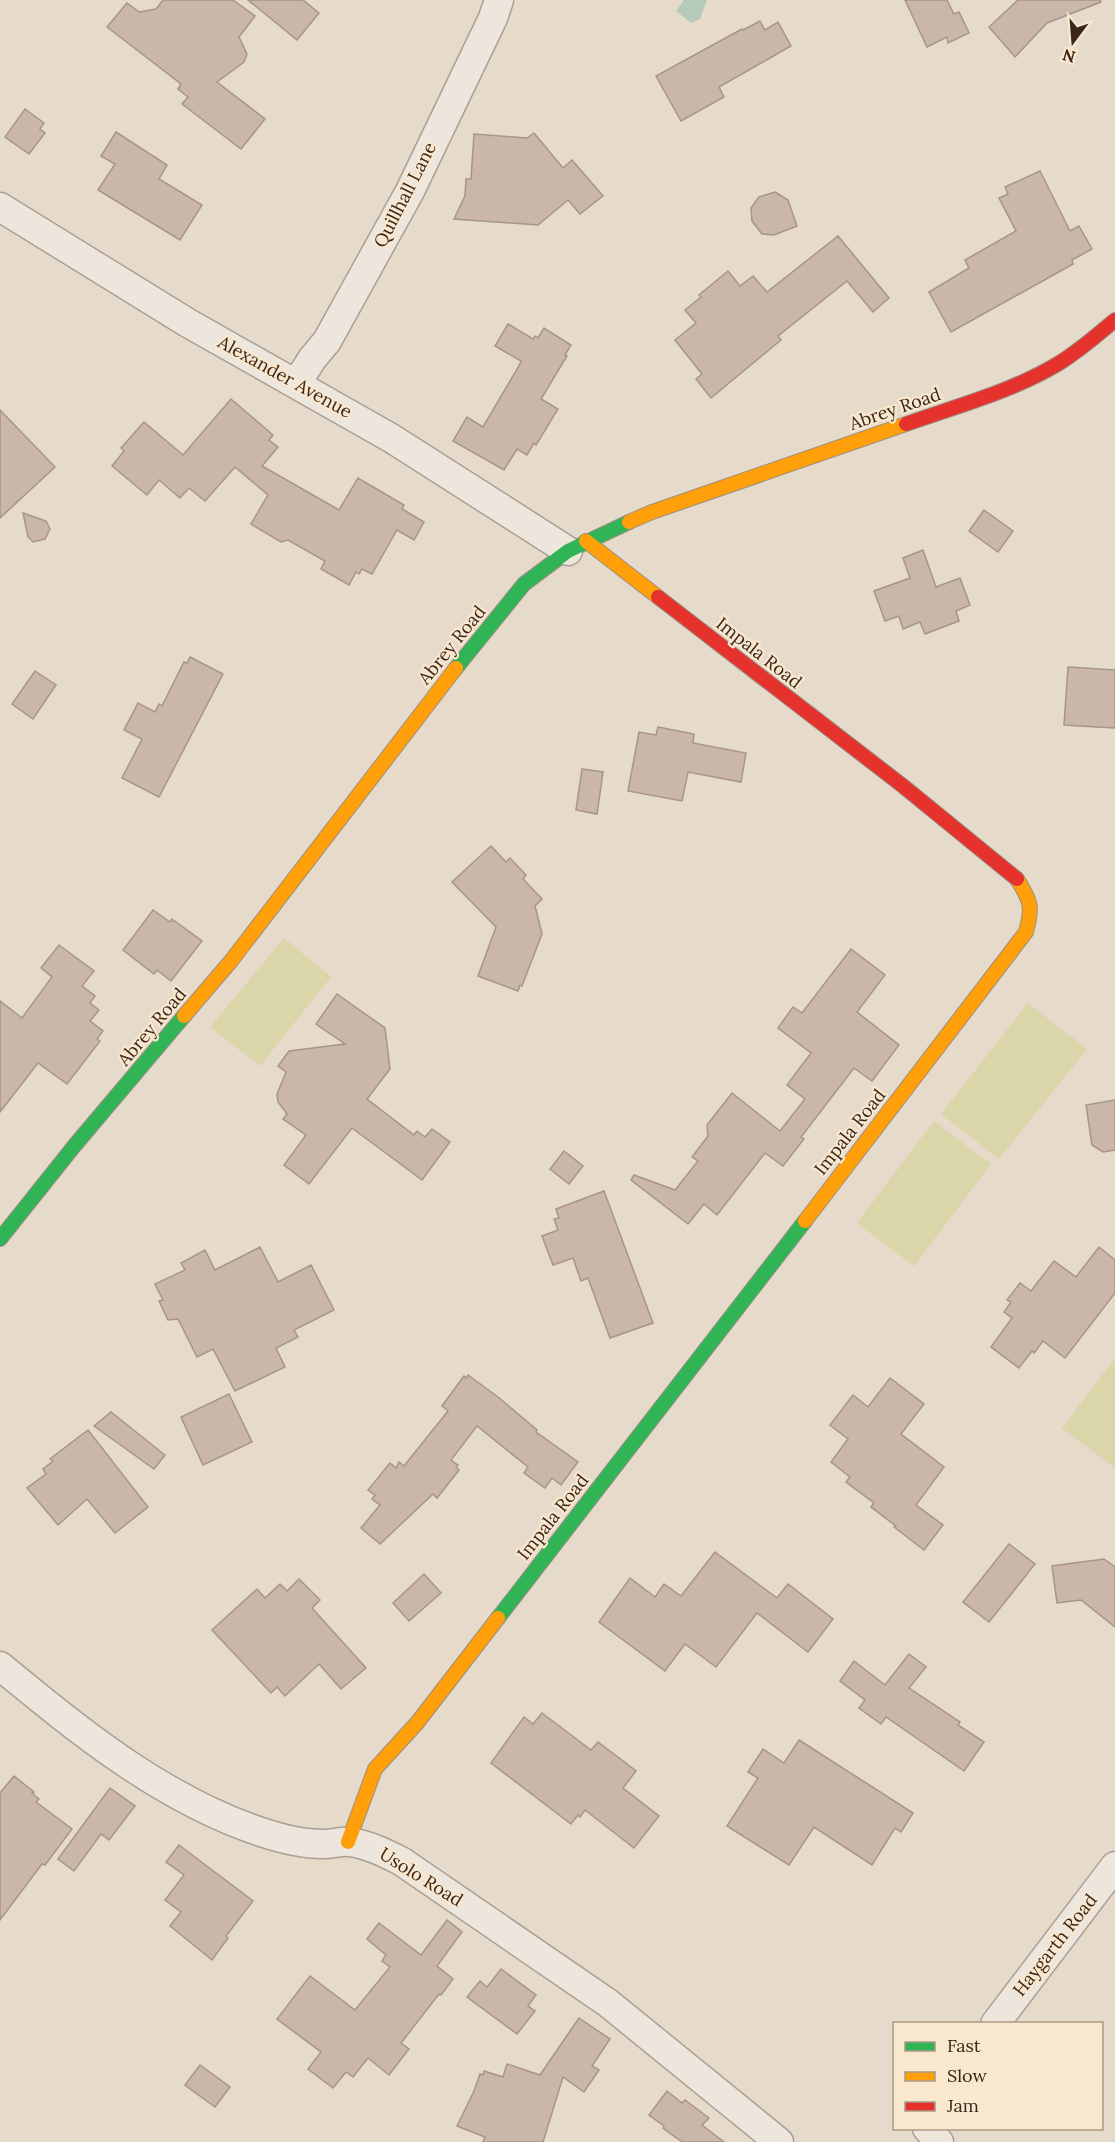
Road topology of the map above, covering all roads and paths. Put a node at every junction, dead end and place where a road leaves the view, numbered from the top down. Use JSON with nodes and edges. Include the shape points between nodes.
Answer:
{"nodes":[{"id":1,"x":499,"y":0,"type":"edge"},
{"id":2,"x":0,"y":207,"type":"edge"},
{"id":3,"x":1115,"y":320,"type":"edge"},
{"id":4,"x":297,"y":383,"type":"junction"},
{"id":5,"x":577,"y":546,"type":"junction"},
{"id":6,"x":0,"y":1239,"type":"edge"},
{"id":7,"x":0,"y":1666,"type":"edge"},
{"id":8,"x":348,"y":1842,"type":"junction"},
{"id":9,"x":1115,"y":1866,"type":"edge"},
{"id":10,"x":996,"y":2022,"type":"edge"},
{"id":11,"x":925,"y":2130,"type":"edge"},
{"id":12,"x":929,"y":2130,"type":"edge"},
{"id":13,"x":779,"y":2142,"type":"edge"},
{"id":14,"x":916,"y":2142,"type":"edge"},
{"id":15,"x":939,"y":2142,"type":"edge"}],
"edges":[{"from":1,"to":4,"type":"street","name":"Quillhall Lane","via":[[410,191],[327,341]]},
{"from":2,"to":4,"type":"street","name":"Alexander Avenue","via":[[188,323]]},
{"from":3,"to":5,"type":"street","name":"Abrey Road","via":[[1056,365],[1009,388],[652,512]]},
{"from":4,"to":5,"type":"street","name":"Alexander Avenue"},
{"from":5,"to":6,"type":"street","name":"Abrey Road","via":[[524,584],[231,961]]},
{"from":5,"to":8,"type":"street","name":"Impala Road","via":[[903,786],[1017,878],[1031,905],[1029,923],[1015,948],[417,1723],[375,1769]]},
{"from":7,"to":8,"type":"street","name":"Usolo Road","via":[[114,1756],[198,1806],[291,1841]]},
{"from":8,"to":13,"type":"street","name":"Usolo Road","via":[[375,1848],[401,1861],[608,2003]]},
{"from":9,"to":10,"type":"street","name":"Haygarth Road"},
{"from":11,"to":14,"type":"street"},
{"from":12,"to":15,"type":"street"}]}
